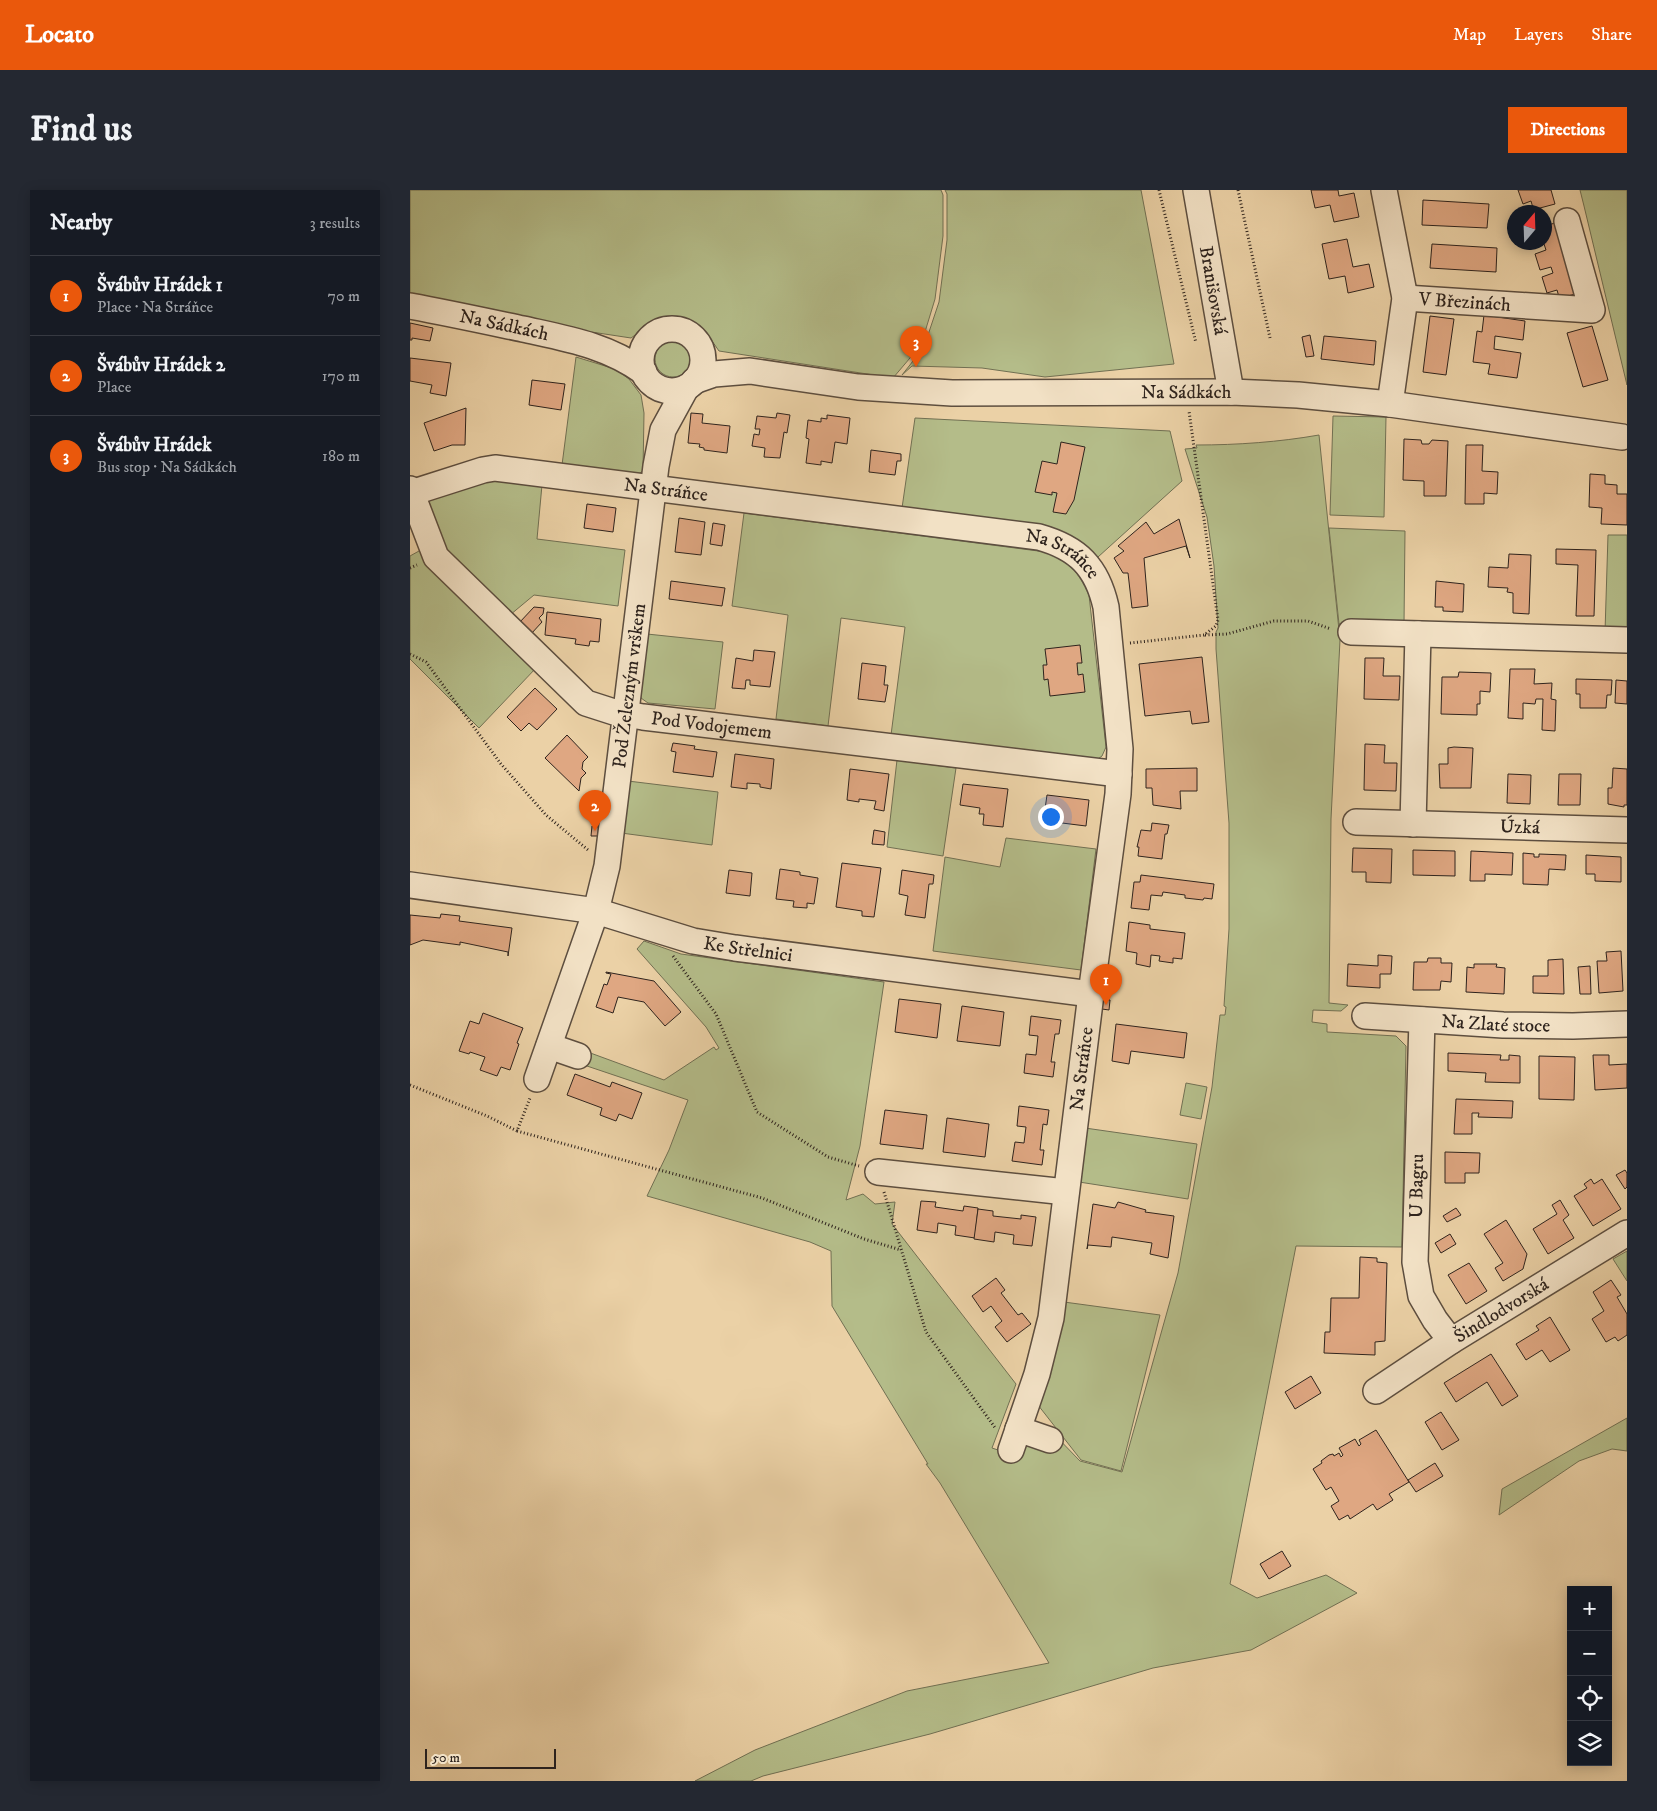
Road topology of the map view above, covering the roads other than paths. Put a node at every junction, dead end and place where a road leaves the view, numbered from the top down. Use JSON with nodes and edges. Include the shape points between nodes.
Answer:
{"nodes":[{"id":1,"x":1196,"y":190,"type":"edge"},
{"id":2,"x":1384,"y":190,"type":"edge"},
{"id":3,"x":1567,"y":221,"type":"dead end"},
{"id":4,"x":1405,"y":298,"type":"junction"},
{"id":5,"x":410,"y":306,"type":"edge"},
{"id":6,"x":653,"y":336,"type":"junction"},
{"id":7,"x":698,"y":344,"type":"junction"},
{"id":8,"x":598,"y":347,"type":"junction"},
{"id":9,"x":750,"y":371,"type":"junction"},
{"id":10,"x":647,"y":376,"type":"junction"},
{"id":11,"x":690,"y":384,"type":"junction"},
{"id":12,"x":1231,"y":392,"type":"junction"},
{"id":13,"x":1390,"y":404,"type":"junction"},
{"id":14,"x":663,"y":430,"type":"junction"},
{"id":15,"x":1625,"y":439,"type":"edge"},
{"id":16,"x":654,"y":487,"type":"junction"},
{"id":17,"x":411,"y":491,"type":"edge"},
{"id":18,"x":1351,"y":632,"type":"road end"},
{"id":19,"x":1418,"y":634,"type":"junction"},
{"id":20,"x":1627,"y":640,"type":"edge"},
{"id":21,"x":627,"y":715,"type":"junction"},
{"id":22,"x":1119,"y":774,"type":"junction"},
{"id":23,"x":1356,"y":822,"type":"dead end"},
{"id":24,"x":1413,"y":824,"type":"junction"},
{"id":25,"x":1627,"y":830,"type":"edge"},
{"id":26,"x":410,"y":885,"type":"edge"},
{"id":27,"x":596,"y":911,"type":"junction"},
{"id":28,"x":1091,"y":994,"type":"junction"},
{"id":29,"x":1365,"y":1016,"type":"dead end"},
{"id":30,"x":1422,"y":1020,"type":"junction"},
{"id":31,"x":1627,"y":1024,"type":"edge"},
{"id":32,"x":549,"y":1046,"type":"junction"},
{"id":33,"x":578,"y":1056,"type":"dead end"},
{"id":34,"x":538,"y":1080,"type":"road end"},
{"id":35,"x":878,"y":1172,"type":"road end"},
{"id":36,"x":1066,"y":1192,"type":"junction"},
{"id":37,"x":1627,"y":1233,"type":"edge"},
{"id":38,"x":1451,"y":1341,"type":"junction"},
{"id":39,"x":1376,"y":1391,"type":"dead end"},
{"id":40,"x":1050,"y":1440,"type":"dead end"}],
"edges":[{"from":1,"to":12,"type":"street","name":"Branišovská"},
{"from":2,"to":4,"type":"street","name":"V Březinách"},
{"from":3,"to":4,"type":"street","name":"V Březinách","via":[[1592,310]]},
{"from":4,"to":13,"type":"street","name":"V Březinách"},
{"from":5,"to":8,"type":"street","name":"Na Sádkách"},
{"from":6,"to":7,"type":"street","via":[[662,331],[677,330],[692,336]]},
{"from":6,"to":8,"type":"street","name":"Na Sádkách","via":[[629,346]]},
{"from":6,"to":10,"type":"street","via":[[642,354]]},
{"from":7,"to":9,"type":"street","name":"Na Sádkách"},
{"from":7,"to":11,"type":"street","via":[[703,363],[700,373]]},
{"from":8,"to":10,"type":"street","name":"Na Sádkách","via":[[627,360]]},
{"from":9,"to":11,"type":"street","name":"Na Sádkách","via":[[714,374]]},
{"from":9,"to":12,"type":"street","name":"Na Sádkách","via":[[858,387],[952,393]]},
{"from":10,"to":11,"type":"street","via":[[666,390]]},
{"from":10,"to":14,"type":"street","name":"Pod Železným vrškem"},
{"from":11,"to":14,"type":"street","name":"Pod Železným vrškem"},
{"from":12,"to":13,"type":"street","name":"Na Sádkách"},
{"from":13,"to":15,"type":"street","name":"Na Sádkách"},
{"from":14,"to":16,"type":"street","name":"Pod Železným vrškem"},
{"from":16,"to":17,"type":"street","name":"Na Stráňce","via":[[495,468]]},
{"from":16,"to":21,"type":"street","name":"Pod Železným vrškem"},
{"from":16,"to":22,"type":"street","name":"Na Stráňce","via":[[1039,537],[1074,551],[1084,560],[1102,590],[1106,607],[1120,750]]},
{"from":17,"to":21,"type":"street","name":"Pod Vodojemem","via":[[436,557],[586,703]]},
{"from":18,"to":19,"type":"street"},
{"from":19,"to":20,"type":"street"},
{"from":19,"to":24,"type":"street"},
{"from":21,"to":22,"type":"street","name":"Pod Vodojemem"},
{"from":21,"to":27,"type":"street","name":"Pod Železným vrškem","via":[[607,866]]},
{"from":22,"to":28,"type":"street","name":"Na Stráňce"},
{"from":23,"to":24,"type":"street","name":"Úzká"},
{"from":24,"to":25,"type":"street","name":"Úzká"},
{"from":26,"to":27,"type":"street","name":"Ke Střelnici"},
{"from":27,"to":28,"type":"street","name":"Ke Střelnici","via":[[693,942]]},
{"from":27,"to":32,"type":"street","name":"Pod Železným vrškem"},
{"from":28,"to":36,"type":"street","name":"Na Stráňce"},
{"from":29,"to":30,"type":"street","name":"Na Zlaté stoce"},
{"from":30,"to":31,"type":"street","name":"Na Zlaté stoce","via":[[1503,1025]]},
{"from":30,"to":38,"type":"street","name":"U Bagru","via":[[1415,1262],[1421,1296]]},
{"from":32,"to":33,"type":"street"},
{"from":32,"to":34,"type":"street","name":"Pod Železným vrškem"},
{"from":35,"to":36,"type":"street"},
{"from":36,"to":40,"type":"street","name":"Na Stráňce","via":[[1051,1318],[1015,1439]]},
{"from":37,"to":38,"type":"street","name":"Šindlodvorská"},
{"from":38,"to":39,"type":"street","name":"Šindlodvorská"}]}
